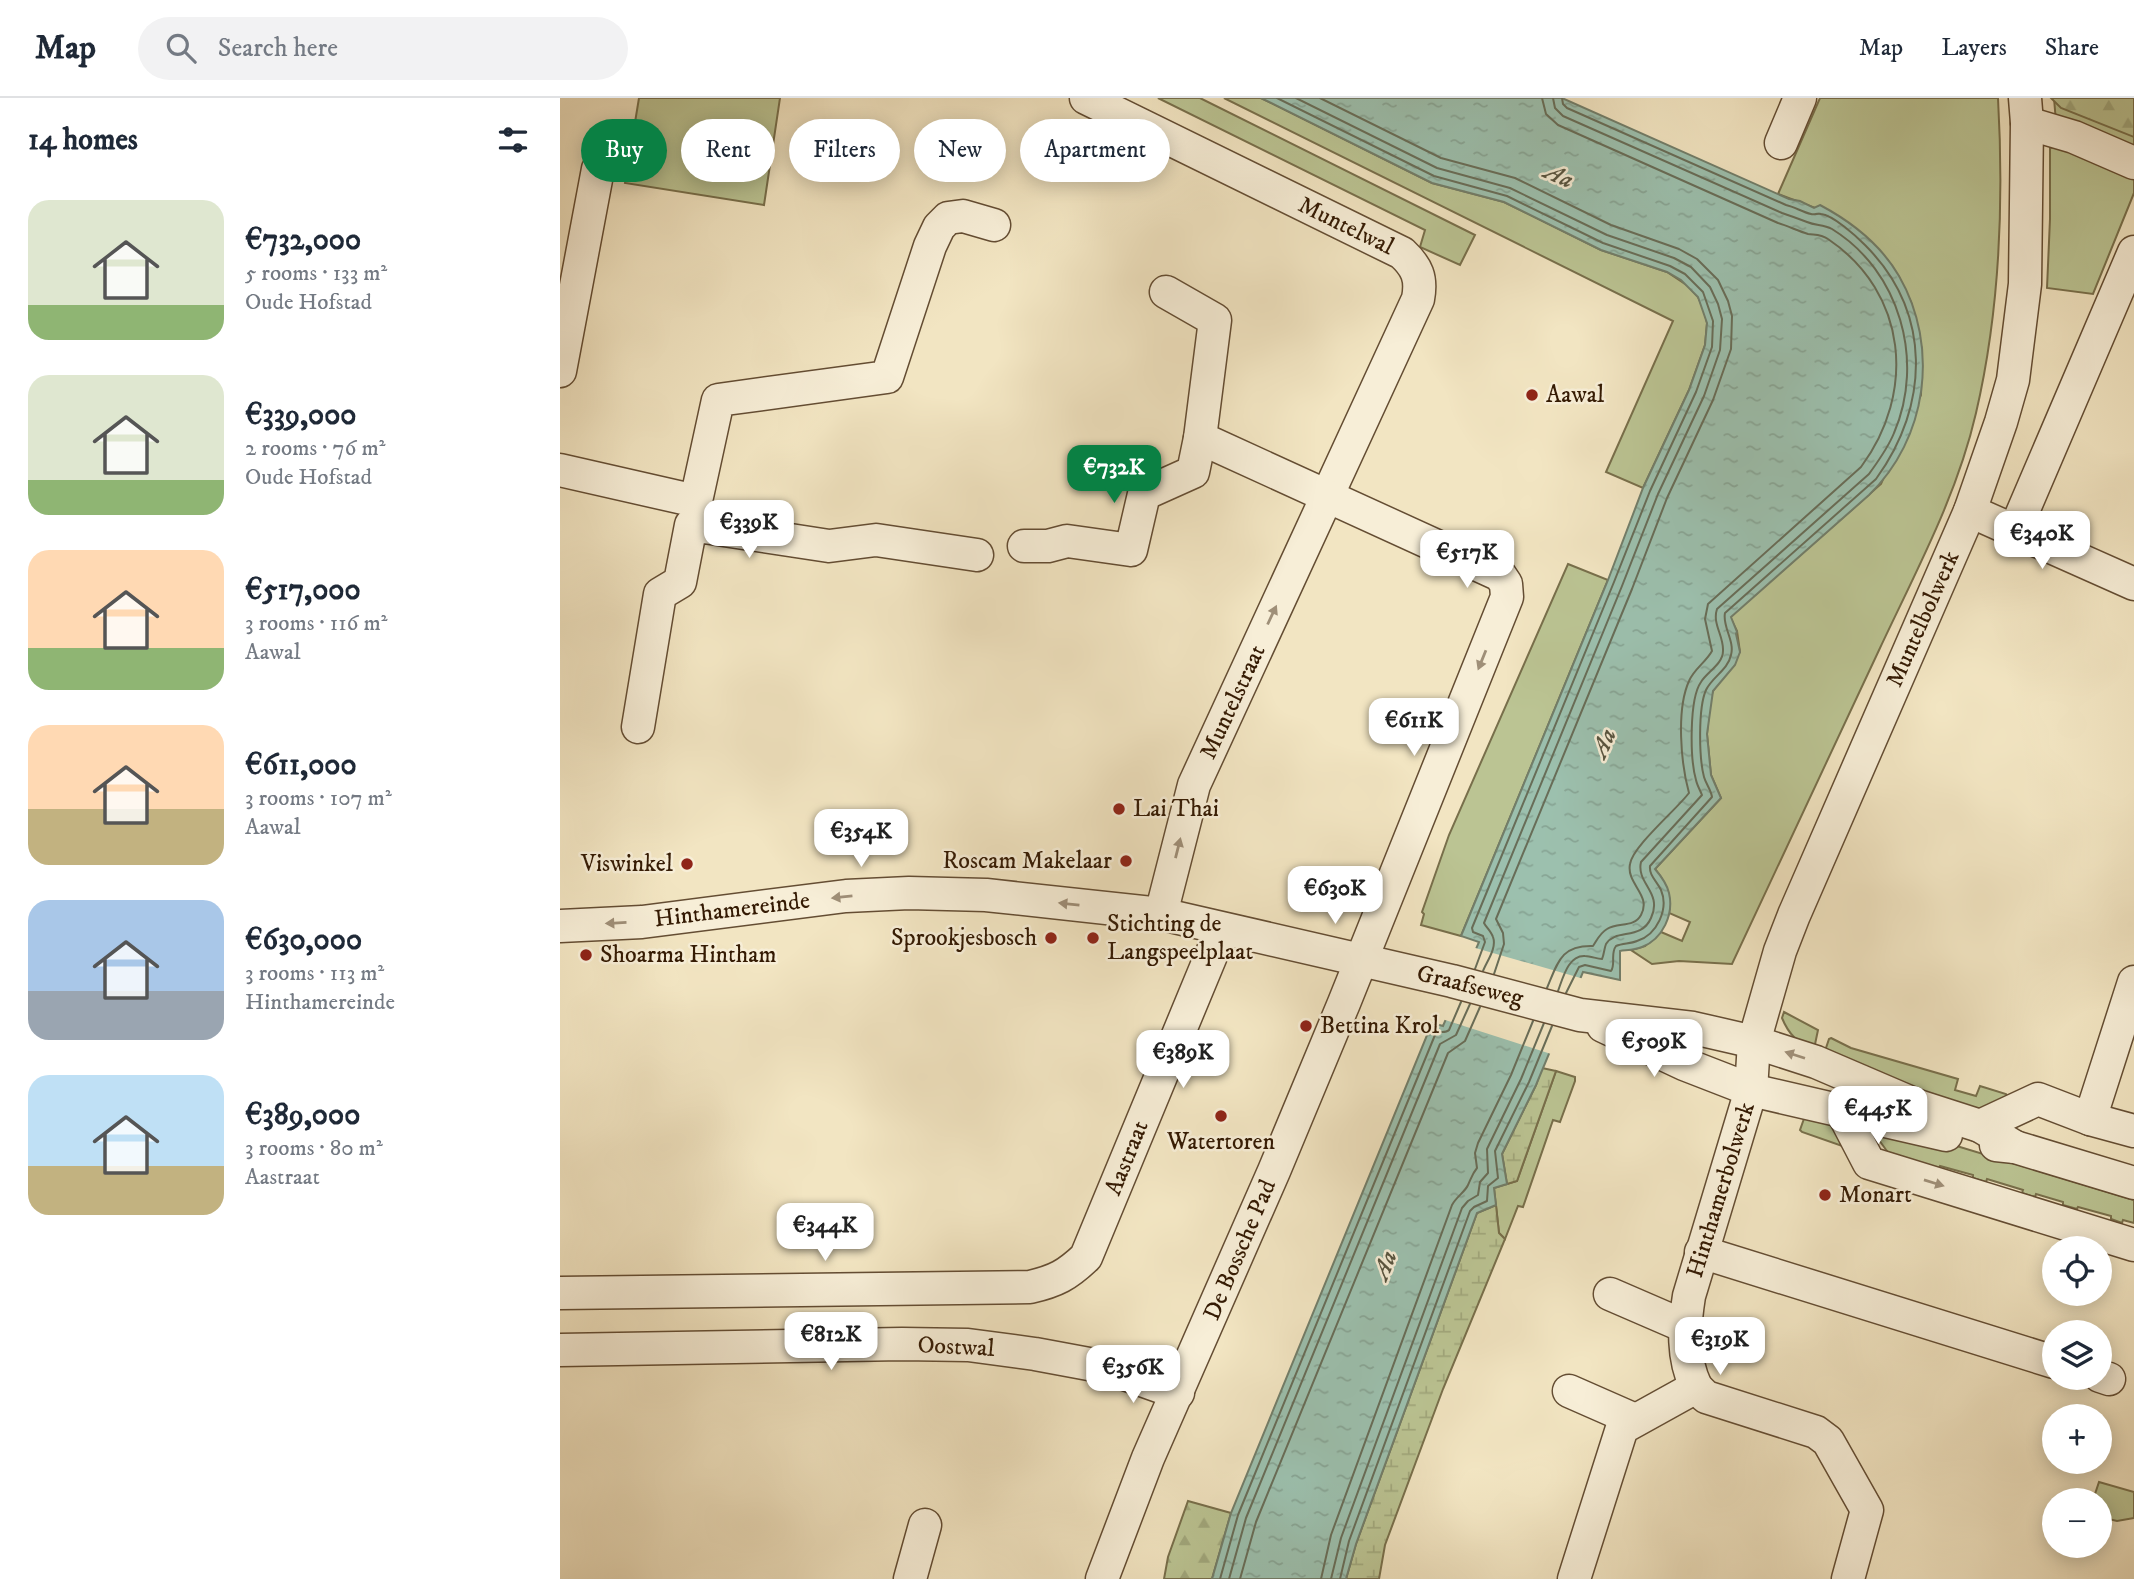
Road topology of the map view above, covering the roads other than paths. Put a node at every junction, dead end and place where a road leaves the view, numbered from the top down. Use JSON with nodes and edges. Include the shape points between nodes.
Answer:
{"nodes":[{"id":1,"x":1086,"y":98,"type":"edge"},
{"id":2,"x":1800,"y":98,"type":"edge"},
{"id":3,"x":2026,"y":110,"type":"edge"},
{"id":4,"x":1781,"y":143,"type":"dead end"},
{"id":5,"x":2134,"y":163,"type":"edge"},
{"id":6,"x":596,"y":182,"type":"edge"},
{"id":7,"x":994,"y":225,"type":"dead end"},
{"id":8,"x":2134,"y":252,"type":"edge"},
{"id":9,"x":1166,"y":292,"type":"dead end"},
{"id":10,"x":560,"y":371,"type":"edge"},
{"id":11,"x":1200,"y":438,"type":"junction"},
{"id":12,"x":560,"y":470,"type":"edge"},
{"id":13,"x":1326,"y":497,"type":"junction"},
{"id":14,"x":1970,"y":511,"type":"junction"},
{"id":15,"x":693,"y":513,"type":"junction"},
{"id":16,"x":2015,"y":530,"type":"junction"},
{"id":17,"x":1024,"y":546,"type":"dead end"},
{"id":18,"x":977,"y":555,"type":"dead end"},
{"id":19,"x":2134,"y":584,"type":"edge"},
{"id":20,"x":638,"y":727,"type":"dead end"},
{"id":21,"x":1161,"y":914,"type":"junction"},
{"id":22,"x":560,"y":926,"type":"edge"},
{"id":23,"x":1222,"y":929,"type":"junction"},
{"id":24,"x":1360,"y":959,"type":"junction"},
{"id":25,"x":2134,"y":982,"type":"edge"},
{"id":26,"x":1580,"y":1015,"type":"junction"},
{"id":27,"x":1754,"y":1042,"type":"junction"},
{"id":28,"x":1751,"y":1090,"type":"junction"},
{"id":29,"x":1843,"y":1113,"type":"junction"},
{"id":30,"x":2090,"y":1119,"type":"junction"},
{"id":31,"x":1980,"y":1126,"type":"junction"},
{"id":32,"x":2134,"y":1131,"type":"edge"},
{"id":33,"x":2015,"y":1147,"type":"junction"},
{"id":34,"x":2134,"y":1183,"type":"edge"},
{"id":35,"x":2134,"y":1245,"type":"edge"},
{"id":36,"x":1701,"y":1252,"type":"junction"},
{"id":37,"x":560,"y":1293,"type":"edge"},
{"id":38,"x":1610,"y":1294,"type":"dead end"},
{"id":39,"x":1684,"y":1326,"type":"junction"},
{"id":40,"x":560,"y":1350,"type":"edge"},
{"id":41,"x":2042,"y":1358,"type":"edge"},
{"id":42,"x":1696,"y":1387,"type":"junction"},
{"id":43,"x":1569,"y":1391,"type":"dead end"},
{"id":44,"x":1178,"y":1393,"type":"junction"},
{"id":45,"x":1635,"y":1420,"type":"junction"},
{"id":46,"x":925,"y":1525,"type":"dead end"},
{"id":47,"x":910,"y":1579,"type":"edge"},
{"id":48,"x":1102,"y":1579,"type":"edge"},
{"id":49,"x":1574,"y":1579,"type":"edge"},
{"id":50,"x":1848,"y":1579,"type":"edge"}],
"edges":[{"from":1,"to":13,"type":"street","name":"Muntelwal","via":[[1402,253],[1413,263],[1419,274],[1418,299]]},
{"from":2,"to":4,"type":"street"},
{"from":3,"to":5,"type":"street"},
{"from":3,"to":14,"type":"street","name":"Muntelbolwerk","via":[[2025,284],[2020,333],[2001,422]]},
{"from":6,"to":10,"type":"street"},
{"from":7,"to":15,"type":"street","via":[[963,216],[948,218],[939,227],[887,377],[718,400]]},
{"from":8,"to":16,"type":"street"},
{"from":9,"to":11,"type":"street","via":[[1214,320]]},
{"from":11,"to":13,"type":"street"},
{"from":11,"to":17,"type":"street","via":[[1193,472],[1144,494],[1131,550],[1067,541]]},
{"from":12,"to":15,"type":"street"},
{"from":21,"to":13,"type":"street","name":"Muntelstraat","one_way":true,"via":[[1194,785]]},
{"from":13,"to":24,"type":"street","one_way":true,"via":[[1500,575],[1507,597]]},
{"from":14,"to":16,"type":"street"},
{"from":14,"to":27,"type":"street","name":"Muntelbolwerk","via":[[1794,915]]},
{"from":15,"to":18,"type":"street","via":[[829,546],[876,540]]},
{"from":15,"to":20,"type":"street","via":[[680,582],[660,594]]},
{"from":16,"to":19,"type":"street"},
{"from":21,"to":22,"type":"street","name":"Hinthamereinde","one_way":true,"via":[[986,895],[909,893],[846,896],[642,922]]},
{"from":21,"to":23,"type":"street","name":"Hinthamereinde"},
{"from":23,"to":24,"type":"street","name":"Hinthamereinde"},
{"from":23,"to":37,"type":"street","name":"Aastraat","via":[[1097,1233],[1086,1256],[1054,1281],[1030,1287]]},
{"from":24,"to":26,"type":"street","name":"Graafseweg"},
{"from":24,"to":44,"type":"street","name":"De Bossche Pad"},
{"from":25,"to":30,"type":"street"},
{"from":26,"to":27,"type":"street","name":"Graafseweg","via":[[1693,1028]]},
{"from":26,"to":28,"type":"street","name":"Graafseweg"},
{"from":27,"to":28,"type":"street","name":"Hinthamerbolwerk"},
{"from":31,"to":27,"type":"street","name":"Graafseweg","one_way":true},
{"from":28,"to":29,"type":"street","name":"Graafseweg"},
{"from":28,"to":36,"type":"street","name":"Hinthamerbolwerk"},
{"from":29,"to":33,"type":"street","name":"Graafseweg","via":[[1975,1143]]},
{"from":29,"to":35,"type":"street","one_way":true,"via":[[1868,1163]]},
{"from":30,"to":31,"type":"street","via":[[2038,1099]]},
{"from":30,"to":32,"type":"street"},
{"from":31,"to":33,"type":"street","name":"Graafseweg"},
{"from":33,"to":34,"type":"street","name":"Graafseweg"},
{"from":36,"to":39,"type":"street","name":"Hinthamerbolwerk"},
{"from":36,"to":41,"type":"street"},
{"from":38,"to":39,"type":"street"},
{"from":39,"to":42,"type":"street","name":"Hinthamerbolwerk","via":[[1686,1358]]},
{"from":40,"to":44,"type":"street","name":"Oostwal","via":[[968,1345],[1105,1367]]},
{"from":42,"to":45,"type":"street"},
{"from":42,"to":50,"type":"street","via":[[1706,1396],[1816,1432],[1828,1441],[1867,1510]]},
{"from":43,"to":45,"type":"street"},
{"from":44,"to":48,"type":"street","name":"De Bossche Pad"},
{"from":45,"to":49,"type":"street","via":[[1622,1428]]},
{"from":46,"to":47,"type":"street"}]}
